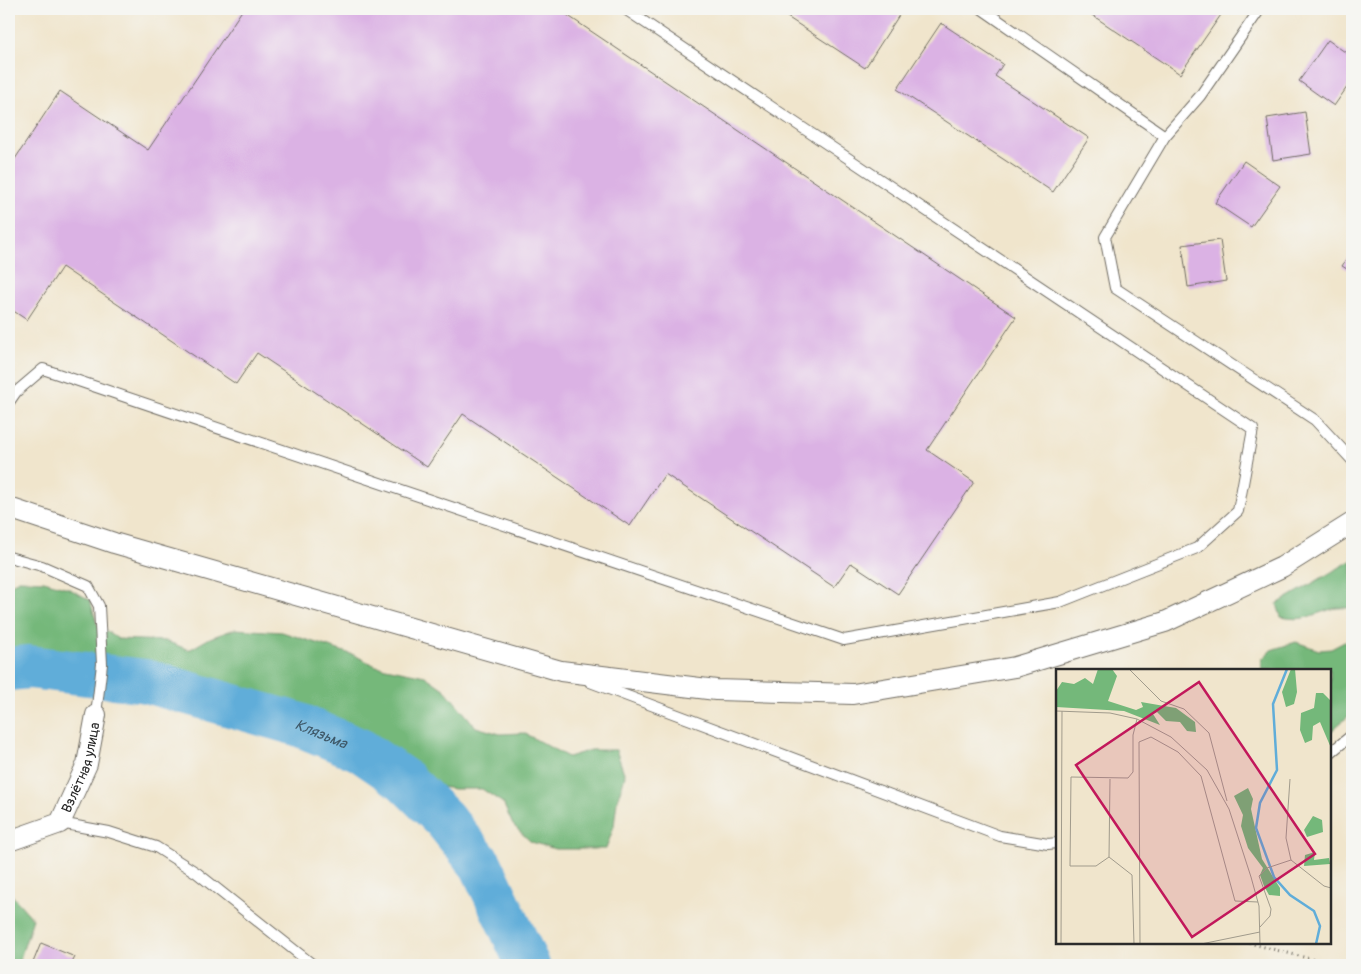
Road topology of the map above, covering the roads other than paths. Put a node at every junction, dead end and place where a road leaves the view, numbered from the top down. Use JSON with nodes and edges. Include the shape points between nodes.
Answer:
{"nodes":[{"id":1,"x":625,"y":9,"type":"edge"},
{"id":2,"x":982,"y":9,"type":"edge"},
{"id":3,"x":1260,"y":9,"type":"edge"},
{"id":4,"x":1165,"y":136,"type":"junction"},
{"id":5,"x":9,"y":402,"type":"edge"},
{"id":6,"x":1352,"y":460,"type":"edge"},
{"id":7,"x":9,"y":508,"type":"edge"},
{"id":8,"x":1352,"y":523,"type":"edge"},
{"id":9,"x":9,"y":557,"type":"edge"},
{"id":10,"x":561,"y":671,"type":"junction"},
{"id":11,"x":96,"y":715,"type":"joint"},
{"id":12,"x":1352,"y":735,"type":"edge"},
{"id":13,"x":1331,"y":752,"type":"edge"},
{"id":14,"x":60,"y":823,"type":"junction"},
{"id":15,"x":9,"y":842,"type":"edge"},
{"id":16,"x":1056,"y":843,"type":"edge"},
{"id":17,"x":313,"y":965,"type":"edge"}],
"edges":[{"from":1,"to":5,"type":"lane","via":[[1253,429],[1238,512],[1197,548],[1060,602],[844,640],[43,369]]},
{"from":2,"to":4,"type":"lane"},
{"from":3,"to":4,"type":"lane","via":[[1200,96]]},
{"from":4,"to":6,"type":"lane","via":[[1105,237],[1114,288],[1315,420]]},
{"from":7,"to":10,"type":"street","via":[[114,543]]},
{"from":8,"to":10,"type":"street","via":[[1282,566],[1165,622],[1015,667],[853,694],[716,690]]},
{"from":9,"to":11,"type":"lane","via":[[42,566],[88,586],[99,606],[102,664]]},
{"from":10,"to":16,"type":"lane","via":[[1000,836]]},
{"from":11,"to":14,"type":"street","name":"Взлётная улица","via":[[87,764]]},
{"from":12,"to":13,"type":"lane"},
{"from":14,"to":15,"type":"street","name":"Взлётная улица"},
{"from":14,"to":17,"type":"lane","via":[[110,832],[156,847],[197,873]]}]}
